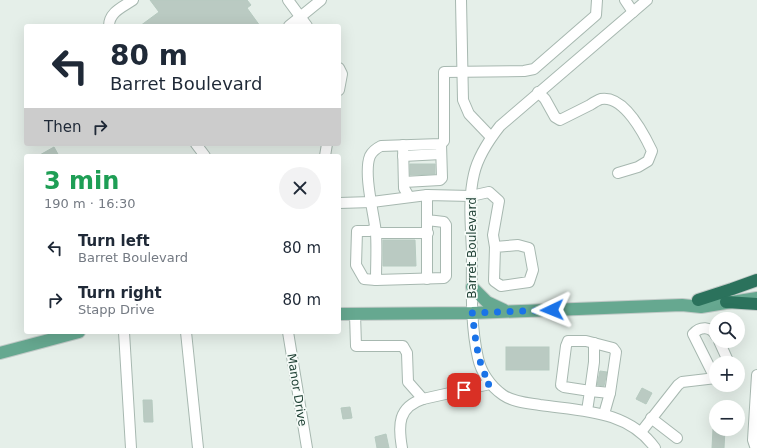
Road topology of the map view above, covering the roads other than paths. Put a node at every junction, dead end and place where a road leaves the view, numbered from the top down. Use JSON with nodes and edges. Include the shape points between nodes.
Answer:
{"nodes":[{"id":1,"x":132,"y":0,"type":"edge"},
{"id":2,"x":288,"y":0,"type":"edge"},
{"id":3,"x":321,"y":0,"type":"edge"},
{"id":4,"x":461,"y":0,"type":"edge"},
{"id":5,"x":597,"y":0,"type":"edge"},
{"id":6,"x":625,"y":0,"type":"edge"},
{"id":7,"x":647,"y":0,"type":"edge"},
{"id":8,"x":633,"y":12,"type":"junction"},
{"id":9,"x":301,"y":17,"type":"junction"},
{"id":10,"x":109,"y":24,"type":"edge"},
{"id":11,"x":292,"y":24,"type":"edge"},
{"id":12,"x":306,"y":24,"type":"edge"},
{"id":13,"x":462,"y":72,"type":"junction"},
{"id":14,"x":538,"y":92,"type":"junction"},
{"id":15,"x":491,"y":137,"type":"junction"},
{"id":16,"x":403,"y":145,"type":"junction"},
{"id":17,"x":441,"y":149,"type":"junction"},
{"id":18,"x":404,"y":156,"type":"junction"},
{"id":19,"x":618,"y":173,"type":"dead end"},
{"id":20,"x":404,"y":182,"type":"junction"},
{"id":21,"x":428,"y":195,"type":"junction"},
{"id":22,"x":471,"y":196,"type":"junction"},
{"id":23,"x":409,"y":197,"type":"junction"},
{"id":24,"x":372,"y":202,"type":"junction"},
{"id":25,"x":341,"y":203,"type":"edge"},
{"id":26,"x":427,"y":220,"type":"junction"},
{"id":27,"x":375,"y":231,"type":"junction"},
{"id":28,"x":428,"y":233,"type":"junction"},
{"id":29,"x":495,"y":247,"type":"junction"},
{"id":30,"x":427,"y":279,"type":"junction"},
{"id":31,"x":376,"y":280,"type":"junction"},
{"id":32,"x":757,"y":280,"type":"edge"},
{"id":33,"x":472,"y":287,"type":"junction"},
{"id":34,"x":757,"y":292,"type":"edge"},
{"id":35,"x":757,"y":298,"type":"edge"},
{"id":36,"x":698,"y":300,"type":"junction"},
{"id":37,"x":726,"y":302,"type":"junction"},
{"id":38,"x":757,"y":304,"type":"edge"},
{"id":39,"x":682,"y":305,"type":"junction"},
{"id":40,"x":509,"y":311,"type":"junction"},
{"id":41,"x":472,"y":313,"type":"junction"},
{"id":42,"x":341,"y":314,"type":"edge"},
{"id":43,"x":355,"y":314,"type":"junction"},
{"id":44,"x":709,"y":328,"type":"edge"},
{"id":45,"x":71,"y":334,"type":"edge"},
{"id":46,"x":124,"y":334,"type":"edge"},
{"id":47,"x":186,"y":334,"type":"edge"},
{"id":48,"x":288,"y":334,"type":"edge"},
{"id":49,"x":594,"y":343,"type":"junction"},
{"id":50,"x":0,"y":353,"type":"edge"},
{"id":51,"x":709,"y":365,"type":"edge"},
{"id":52,"x":757,"y":375,"type":"edge"},
{"id":53,"x":709,"y":379,"type":"edge"},
{"id":54,"x":490,"y":384,"type":"junction"},
{"id":55,"x":590,"y":392,"type":"junction"},
{"id":56,"x":610,"y":393,"type":"junction"},
{"id":57,"x":423,"y":399,"type":"junction"},
{"id":58,"x":588,"y":411,"type":"junction"},
{"id":59,"x":604,"y":414,"type":"junction"},
{"id":60,"x":651,"y":418,"type":"junction"},
{"id":61,"x":641,"y":432,"type":"junction"},
{"id":62,"x":677,"y":438,"type":"dead end"},
{"id":63,"x":131,"y":448,"type":"edge"},
{"id":64,"x":198,"y":448,"type":"edge"},
{"id":65,"x":307,"y":448,"type":"edge"},
{"id":66,"x":402,"y":448,"type":"edge"},
{"id":67,"x":655,"y":448,"type":"edge"},
{"id":68,"x":757,"y":448,"type":"edge"}],
"edges":[{"from":1,"to":10,"type":"street","via":[[113,14]]},
{"from":2,"to":9,"type":"street"},
{"from":3,"to":9,"type":"street"},
{"from":4,"to":13,"type":"street"},
{"from":5,"to":13,"type":"street","via":[[596,15],[534,69]]},
{"from":6,"to":8,"type":"street"},
{"from":7,"to":8,"type":"street","name":"Barret Boulevard"},
{"from":8,"to":14,"type":"street","name":"Barret Boulevard"},
{"from":9,"to":11,"type":"street"},
{"from":9,"to":12,"type":"street"},
{"from":13,"to":15,"type":"street","via":[[463,100],[466,108]]},
{"from":13,"to":17,"type":"street","via":[[444,72],[444,141]]},
{"from":14,"to":15,"type":"street","name":"Barret Boulevard"},
{"from":14,"to":19,"type":"street","via":[[555,117],[560,120],[601,99],[613,100],[623,107],[635,121],[652,151],[648,161]]},
{"from":15,"to":22,"type":"street","name":"Barret Boulevard","via":[[477,165]]},
{"from":16,"to":17,"type":"street"},
{"from":16,"to":18,"type":"street"},
{"from":16,"to":24,"type":"street","via":[[381,146],[370,156],[369,191]]},
{"from":17,"to":18,"type":"street"},
{"from":17,"to":20,"type":"street","via":[[440,180]]},
{"from":18,"to":20,"type":"street"},
{"from":20,"to":23,"type":"street"},
{"from":21,"to":22,"type":"street"},
{"from":21,"to":23,"type":"street"},
{"from":21,"to":26,"type":"street"},
{"from":22,"to":29,"type":"street","via":[[489,192],[499,201],[493,235]]},
{"from":22,"to":33,"type":"street","name":"Barret Boulevard"},
{"from":23,"to":24,"type":"street"},
{"from":24,"to":25,"type":"street"},
{"from":24,"to":27,"type":"street"},
{"from":26,"to":28,"type":"street"},
{"from":26,"to":30,"type":"street","via":[[444,222],[446,225],[446,276]]},
{"from":27,"to":28,"type":"street"},
{"from":27,"to":31,"type":"street"},
{"from":27,"to":31,"type":"street","via":[[357,231],[356,265],[364,279]]},
{"from":28,"to":30,"type":"street"},
{"from":29,"to":29,"type":"street","via":[[494,281],[501,286],[529,282],[533,270],[529,248],[518,245]]},
{"from":30,"to":31,"type":"street"},
{"from":32,"to":36,"type":"highway"},
{"from":33,"to":40,"type":"main road","via":[[487,302]]},
{"from":33,"to":41,"type":"street","name":"Barret Boulevard"},
{"from":34,"to":36,"type":"main road"},
{"from":35,"to":37,"type":"main road"},
{"from":36,"to":39,"type":"main road"},
{"from":37,"to":38,"type":"highway"},
{"from":37,"to":39,"type":"main road","via":[[701,307]]},
{"from":39,"to":40,"type":"main road"},
{"from":40,"to":41,"type":"main road"},
{"from":41,"to":43,"type":"main road"},
{"from":41,"to":54,"type":"street","name":"Barret Boulevard","via":[[478,359]]},
{"from":42,"to":43,"type":"main road"},
{"from":43,"to":57,"type":"street","via":[[356,346],[403,346],[407,353],[408,382]]},
{"from":44,"to":51,"type":"street","via":[[693,334]]},
{"from":45,"to":50,"type":"main road"},
{"from":46,"to":63,"type":"street"},
{"from":47,"to":64,"type":"street"},
{"from":48,"to":65,"type":"street","name":"Manor Drive"},
{"from":49,"to":55,"type":"street"},
{"from":49,"to":55,"type":"street","via":[[568,341],[561,386]]},
{"from":49,"to":56,"type":"street","via":[[614,348],[616,352]]},
{"from":52,"to":68,"type":"street","via":[[753,440]]},
{"from":53,"to":60,"type":"street","via":[[682,382]]},
{"from":54,"to":57,"type":"street"},
{"from":54,"to":58,"type":"street","name":"Barret Boulevard","via":[[504,396],[518,401]]},
{"from":55,"to":56,"type":"street"},
{"from":55,"to":58,"type":"street"},
{"from":56,"to":59,"type":"street"},
{"from":57,"to":66,"type":"street","via":[[409,406],[403,414],[399,430]]},
{"from":58,"to":59,"type":"street","name":"Barret Boulevard"},
{"from":59,"to":61,"type":"street","name":"Barret Boulevard","via":[[621,420]]},
{"from":60,"to":61,"type":"street"},
{"from":60,"to":62,"type":"street"},
{"from":61,"to":67,"type":"street","name":"Barret Boulevard"}]}
